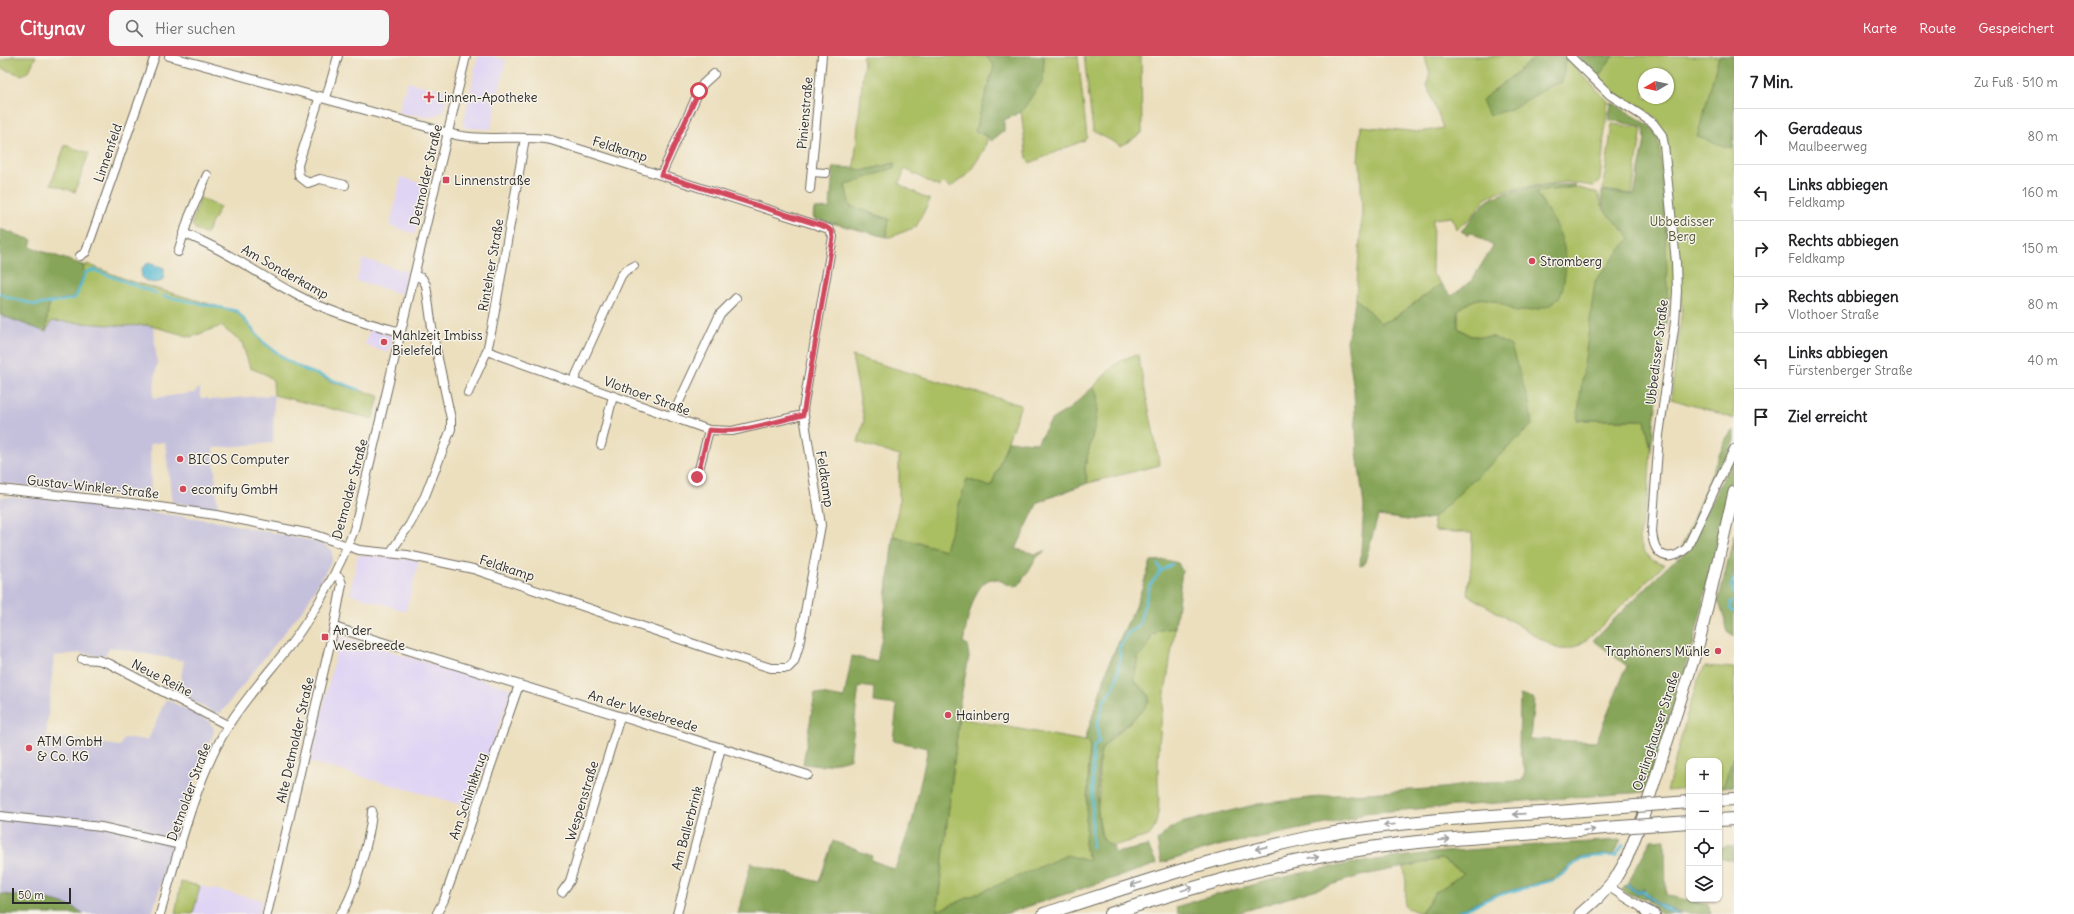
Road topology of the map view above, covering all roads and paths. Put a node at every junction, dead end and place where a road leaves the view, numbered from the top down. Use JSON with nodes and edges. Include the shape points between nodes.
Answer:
{"nodes":[{"id":1,"x":155,"y":56,"type":"edge"},
{"id":2,"x":169,"y":56,"type":"edge"},
{"id":3,"x":338,"y":56,"type":"edge"},
{"id":4,"x":466,"y":56,"type":"edge"},
{"id":5,"x":822,"y":56,"type":"edge"},
{"id":6,"x":1570,"y":56,"type":"edge"},
{"id":7,"x":714,"y":74,"type":"dead end"},
{"id":8,"x":323,"y":97,"type":"junction"},
{"id":9,"x":448,"y":133,"type":"junction"},
{"id":10,"x":525,"y":138,"type":"junction"},
{"id":11,"x":812,"y":172,"type":"junction"},
{"id":12,"x":826,"y":173,"type":"dead end"},
{"id":13,"x":207,"y":175,"type":"dead end"},
{"id":14,"x":661,"y":175,"type":"junction"},
{"id":15,"x":345,"y":185,"type":"dead end"},
{"id":16,"x":810,"y":189,"type":"dead end"},
{"id":17,"x":183,"y":233,"type":"junction"},
{"id":18,"x":178,"y":252,"type":"dead end"},
{"id":19,"x":80,"y":256,"type":"dead end"},
{"id":20,"x":634,"y":266,"type":"dead end"},
{"id":21,"x":414,"y":276,"type":"junction"},
{"id":22,"x":736,"y":298,"type":"dead end"},
{"id":23,"x":401,"y":332,"type":"junction"},
{"id":24,"x":487,"y":351,"type":"junction"},
{"id":25,"x":573,"y":382,"type":"junction"},
{"id":26,"x":468,"y":392,"type":"dead end"},
{"id":27,"x":613,"y":396,"type":"junction"},
{"id":28,"x":803,"y":415,"type":"junction"},
{"id":29,"x":672,"y":417,"type":"junction"},
{"id":30,"x":709,"y":430,"type":"junction"},
{"id":31,"x":601,"y":445,"type":"dead end"},
{"id":32,"x":1734,"y":449,"type":"edge"},
{"id":33,"x":697,"y":477,"type":"dead end"},
{"id":34,"x":0,"y":489,"type":"edge"},
{"id":35,"x":1734,"y":492,"type":"edge"},
{"id":36,"x":348,"y":546,"type":"junction"},
{"id":37,"x":390,"y":554,"type":"junction"},
{"id":38,"x":335,"y":575,"type":"junction"},
{"id":39,"x":334,"y":627,"type":"junction"},
{"id":40,"x":82,"y":659,"type":"dead end"},
{"id":41,"x":519,"y":685,"type":"junction"},
{"id":42,"x":620,"y":716,"type":"junction"},
{"id":43,"x":229,"y":726,"type":"junction"},
{"id":44,"x":720,"y":748,"type":"junction"},
{"id":45,"x":808,"y":776,"type":"dead end"},
{"id":46,"x":1686,"y":802,"type":"edge"},
{"id":47,"x":372,"y":811,"type":"dead end"},
{"id":48,"x":0,"y":816,"type":"edge"},
{"id":49,"x":1734,"y":819,"type":"edge"},
{"id":50,"x":1722,"y":820,"type":"edge"},
{"id":51,"x":1686,"y":822,"type":"edge"},
{"id":52,"x":181,"y":845,"type":"junction"},
{"id":53,"x":1609,"y":887,"type":"junction"},
{"id":54,"x":562,"y":892,"type":"dead end"},
{"id":55,"x":1644,"y":910,"type":"edge"},
{"id":56,"x":437,"y":913,"type":"dead end"},
{"id":57,"x":160,"y":914,"type":"edge"},
{"id":58,"x":266,"y":914,"type":"edge"},
{"id":59,"x":340,"y":914,"type":"edge"},
{"id":60,"x":677,"y":914,"type":"edge"},
{"id":61,"x":1044,"y":914,"type":"edge"},
{"id":62,"x":1110,"y":914,"type":"edge"},
{"id":63,"x":1580,"y":914,"type":"edge"},
{"id":64,"x":1656,"y":914,"type":"edge"}],
"edges":[{"from":1,"to":19,"type":"street","name":"Linnenfeld","via":[[86,252]]},
{"from":2,"to":8,"type":"street"},
{"from":3,"to":8,"type":"street"},
{"from":4,"to":9,"type":"street","name":"Detmolder Straße"},
{"from":5,"to":11,"type":"street","name":"Pinienstraße"},
{"from":6,"to":32,"type":"street","name":"Ubbedisser Straße","via":[[1610,95],[1653,123],[1662,135],[1664,145],[1677,291],[1659,435],[1652,532],[1659,553],[1671,557],[1687,548]]},
{"from":7,"to":14,"type":"street","via":[[699,91]]},
{"from":8,"to":9,"type":"street"},
{"from":8,"to":15,"type":"street","via":[[298,165],[299,176],[308,182],[320,179]]},
{"from":9,"to":10,"type":"street","name":"Feldkamp","via":[[473,138]]},
{"from":9,"to":21,"type":"street","name":"Detmolder Straße"},
{"from":10,"to":14,"type":"street","name":"Feldkamp","via":[[551,140]]},
{"from":10,"to":24,"type":"street","name":"Rintelner Straße"},
{"from":11,"to":12,"type":"street"},
{"from":11,"to":16,"type":"street","name":"Pinienstraße"},
{"from":13,"to":17,"type":"street"},
{"from":14,"to":28,"type":"street","name":"Feldkamp","via":[[832,231],[833,238]]},
{"from":17,"to":18,"type":"street"},
{"from":17,"to":23,"type":"street","name":"Am Sonderkamp","via":[[231,255],[312,302]]},
{"from":20,"to":25,"type":"street","via":[[621,276]]},
{"from":21,"to":23,"type":"street","name":"Detmolder Straße"},
{"from":21,"to":37,"type":"street","via":[[422,278],[426,285],[434,340],[452,424],[425,496]]},
{"from":22,"to":29,"type":"street","via":[[720,314]]},
{"from":23,"to":36,"type":"street","name":"Detmolder Straße","via":[[361,506]]},
{"from":24,"to":25,"type":"street","name":"Vlothoer Straße"},
{"from":24,"to":26,"type":"street","name":"Rintelner Straße"},
{"from":25,"to":27,"type":"street","name":"Vlothoer Straße"},
{"from":27,"to":29,"type":"street","name":"Vlothoer Straße"},
{"from":27,"to":31,"type":"street"},
{"from":28,"to":30,"type":"street","name":"Vlothoer Straße","via":[[743,430]]},
{"from":28,"to":37,"type":"street","name":"Feldkamp","via":[[821,525],[799,645],[794,662],[788,668],[771,668],[709,649],[473,570],[413,556]]},
{"from":29,"to":30,"type":"street","name":"Vlothoer Straße"},
{"from":30,"to":33,"type":"street"},
{"from":34,"to":36,"type":"street","name":"Gustav-Winkler-Straße","via":[[216,515],[316,536]]},
{"from":35,"to":53,"type":"main road","name":"Oerlinghauser Straße","via":[[1687,681],[1641,823],[1626,860]]},
{"from":36,"to":37,"type":"street","name":"Feldkamp"},
{"from":36,"to":38,"type":"street","name":"Detmolder Straße"},
{"from":38,"to":39,"type":"street","name":"Alte Detmolder Straße","via":[[340,578],[342,584]]},
{"from":38,"to":43,"type":"street","name":"Detmolder Straße","via":[[302,628]]},
{"from":39,"to":41,"type":"street","name":"An der Wesebreede"},
{"from":39,"to":58,"type":"street","name":"Alte Detmolder Straße"},
{"from":40,"to":43,"type":"street","name":"Neue Reihe","via":[[110,664]]},
{"from":41,"to":42,"type":"street","name":"An der Wesebreede"},
{"from":41,"to":56,"type":"street","name":"Am Schlinkkrug","via":[[444,900]]},
{"from":42,"to":44,"type":"street","name":"An der Wesebreede"},
{"from":42,"to":54,"type":"street","name":"Wespenstraße","via":[[570,881]]},
{"from":43,"to":52,"type":"street","name":"Detmolder Straße","via":[[203,781]]},
{"from":44,"to":45,"type":"street","name":"An der Wesebreede"},
{"from":44,"to":60,"type":"street","name":"Am Ballerbrink"},
{"from":46,"to":61,"type":"highway","one_way":true,"bridge":true,"via":[[1396,824],[1318,836],[1257,849],[1177,871]]},
{"from":47,"to":59,"type":"street","via":[[348,903]]},
{"from":48,"to":52,"type":"street","via":[[101,827]]},
{"from":49,"to":50,"type":"highway"},
{"from":62,"to":51,"type":"highway","one_way":true,"bridge":true,"via":[[1220,880],[1364,848]]},
{"from":52,"to":57,"type":"street","name":"Detmolder Straße"},
{"from":53,"to":55,"type":"street"},
{"from":53,"to":63,"type":"main road","name":"Oerlinghauser Straße"},
{"from":55,"to":64,"type":"street"}]}
